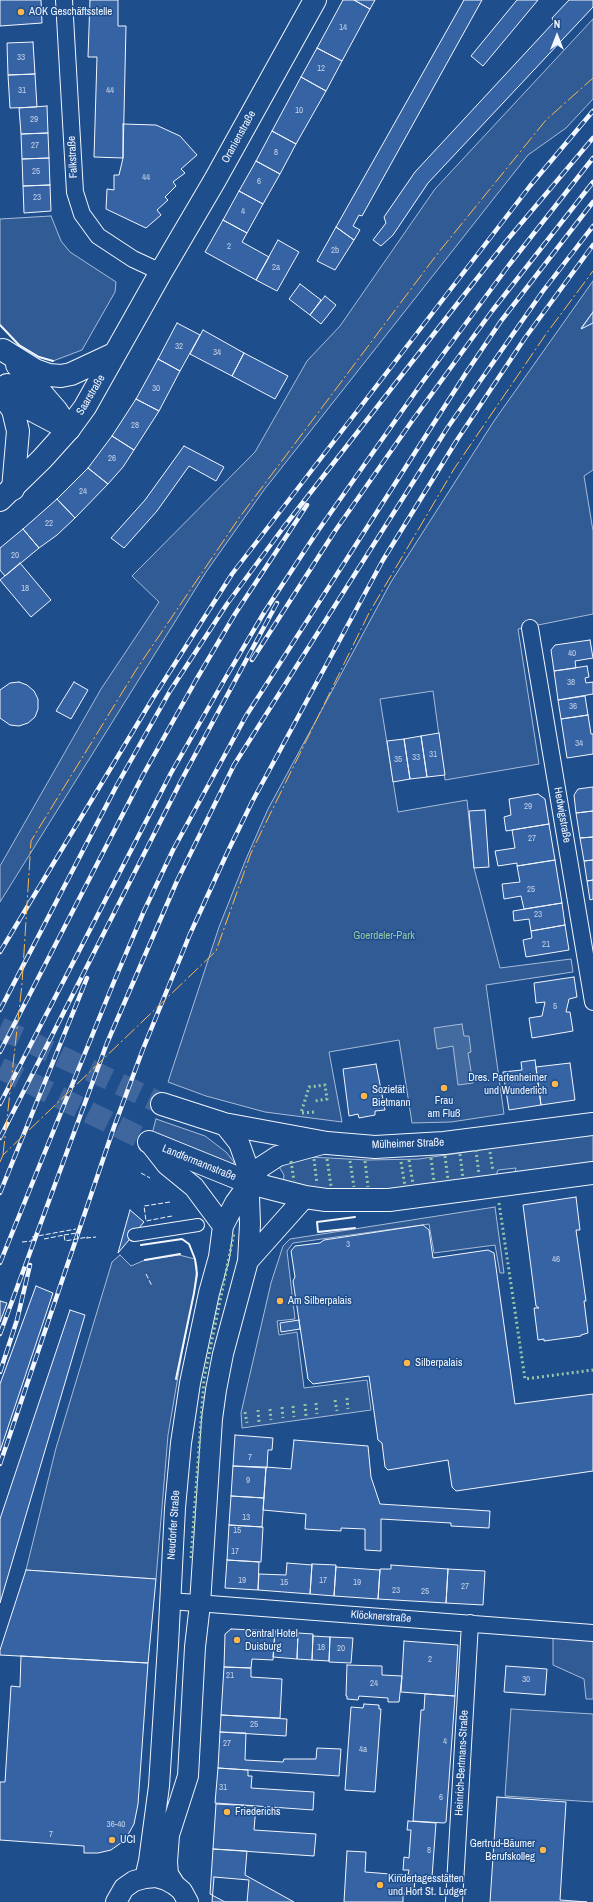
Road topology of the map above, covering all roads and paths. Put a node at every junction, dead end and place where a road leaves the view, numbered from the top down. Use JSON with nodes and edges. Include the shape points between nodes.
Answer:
{"nodes":[{"id":1,"x":64,"y":0,"type":"edge"},
{"id":2,"x":315,"y":0,"type":"edge"},
{"id":3,"x":161,"y":272,"type":"junction"},
{"id":4,"x":2,"y":349,"type":"edge"},
{"id":5,"x":114,"y":354,"type":"junction"},
{"id":6,"x":0,"y":378,"type":"edge"},
{"id":7,"x":0,"y":392,"type":"edge"},
{"id":8,"x":69,"y":429,"type":"junction"},
{"id":9,"x":6,"y":495,"type":"edge"},
{"id":10,"x":530,"y":628,"type":"dead end"},
{"id":11,"x":593,"y":1002,"type":"edge"},
{"id":12,"x":162,"y":1104,"type":"tunnel mouth"},
{"id":13,"x":224,"y":1124,"type":"junction"},
{"id":14,"x":593,"y":1124,"type":"edge"},
{"id":15,"x":149,"y":1142,"type":"joint"},
{"id":16,"x":327,"y":1143,"type":"junction"},
{"id":17,"x":593,"y":1173,"type":"edge"},
{"id":18,"x":250,"y":1183,"type":"junction"},
{"id":19,"x":304,"y":1197,"type":"junction"},
{"id":20,"x":198,"y":1225,"type":"dead end"},
{"id":21,"x":223,"y":1226,"type":"junction"},
{"id":22,"x":134,"y":1235,"type":"dead end"},
{"id":23,"x":248,"y":1261,"type":"junction"},
{"id":24,"x":170,"y":1601,"type":"junction"},
{"id":25,"x":200,"y":1604,"type":"junction"},
{"id":26,"x":470,"y":1623,"type":"junction"},
{"id":27,"x":593,"y":1633,"type":"edge"},
{"id":28,"x":145,"y":1878,"type":"junction"},
{"id":29,"x":175,"y":1885,"type":"junction"},
{"id":30,"x":116,"y":1902,"type":"edge"},
{"id":31,"x":188,"y":1902,"type":"edge"},
{"id":32,"x":454,"y":1902,"type":"edge"}],
"edges":[{"from":1,"to":3,"type":"street","name":"Falkstraße","via":[[75,192],[82,214],[98,236],[133,259]]},
{"from":2,"to":3,"type":"main road","name":"Oranienstraße"},
{"from":3,"to":5,"type":"main road","name":"Saarstraße"},
{"from":4,"to":5,"type":"main road","via":[[49,376],[71,374]]},
{"from":4,"to":8,"type":"main road","via":[[56,410]]},
{"from":5,"to":8,"type":"main road","name":"Saarstraße","via":[[85,407]]},
{"from":6,"to":8,"type":"main road","via":[[32,410]]},
{"from":7,"to":9,"type":"main road","via":[[13,410],[18,431]]},
{"from":8,"to":9,"type":"main road","name":"Saarstraße"},
{"from":10,"to":11,"type":"street","name":"Hedwigstraße"},
{"from":12,"to":13,"type":"main road"},
{"from":13,"to":16,"type":"main road","name":"Mülheimer Straße"},
{"from":13,"to":18,"type":"street","name":"Landfermannstraße","via":[[245,1155]]},
{"from":14,"to":16,"type":"main road","name":"Mülheimer Straße","via":[[444,1143],[375,1147]]},
{"from":15,"to":18,"type":"main road","name":"Landfermannstraße"},
{"from":15,"to":21,"type":"street","via":[[167,1165],[194,1187]]},
{"from":16,"to":18,"type":"street","name":"Neudorfer Straße","via":[[278,1156],[261,1167]]},
{"from":17,"to":19,"type":"main road","via":[[389,1200],[326,1200]]},
{"from":18,"to":19,"type":"main road"},
{"from":18,"to":21,"type":"street","name":"Neudorfer Straße","via":[[235,1203]]},
{"from":18,"to":23,"type":"street","name":"Landfermannstraße"},
{"from":19,"to":23,"type":"street"},
{"from":20,"to":22,"type":"street"},
{"from":21,"to":24,"type":"street","name":"Neudorfer Straße","via":[[219,1257],[190,1383],[181,1443]]},
{"from":23,"to":25,"type":"street","via":[[216,1390]]},
{"from":24,"to":25,"type":"street","name":"Klöcknerstraße"},
{"from":24,"to":28,"type":"street","name":"Neudorfer Straße","via":[[159,1786]]},
{"from":25,"to":26,"type":"street","name":"Klöcknerstraße"},
{"from":25,"to":29,"type":"street","via":[[188,1776],[169,1835],[168,1874]]},
{"from":26,"to":27,"type":"street","name":"Klöcknerstraße"},
{"from":26,"to":32,"type":"street","name":"Heinrich-Bertmans-Straße"},
{"from":28,"to":29,"type":"street","via":[[156,1877]]},
{"from":28,"to":30,"type":"street","via":[[134,1881],[124,1888]]},
{"from":29,"to":31,"type":"street"}]}
